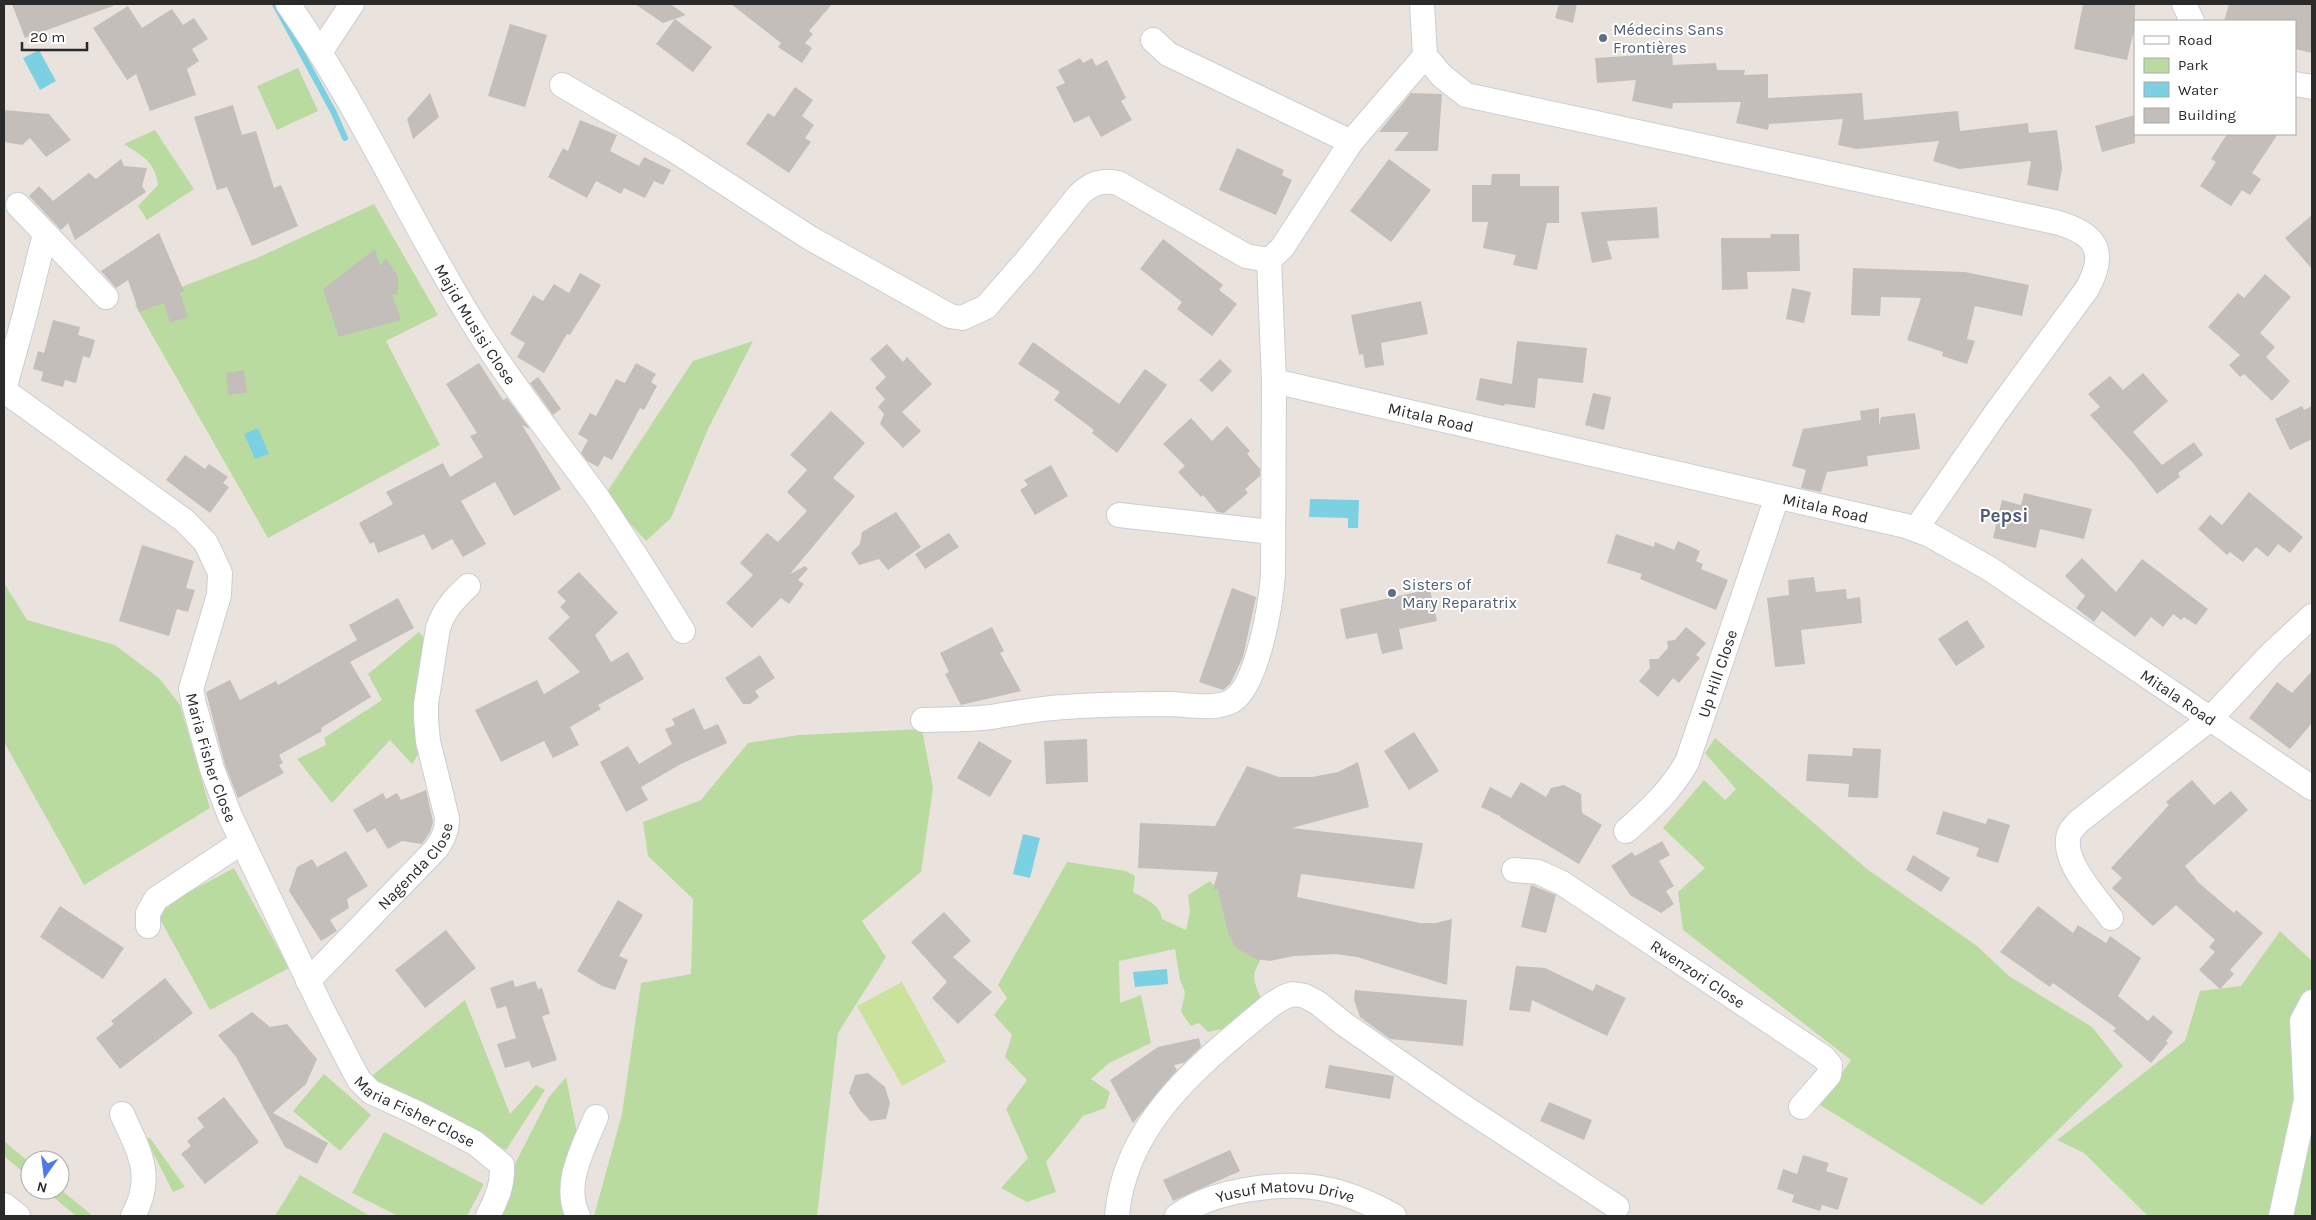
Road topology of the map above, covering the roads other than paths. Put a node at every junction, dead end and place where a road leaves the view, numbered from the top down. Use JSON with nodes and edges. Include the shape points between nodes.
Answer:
{"nodes":[{"id":1,"x":288,"y":4,"type":"edge"},
{"id":2,"x":352,"y":4,"type":"edge"},
{"id":3,"x":1422,"y":4,"type":"edge"},
{"id":4,"x":2184,"y":4,"type":"edge"},
{"id":5,"x":2192,"y":20,"type":"edge"},
{"id":6,"x":1153,"y":40,"type":"dead end"},
{"id":7,"x":321,"y":51,"type":"junction"},
{"id":8,"x":1425,"y":56,"type":"junction"},
{"id":9,"x":2296,"y":84,"type":"edge"},
{"id":10,"x":562,"y":85,"type":"dead end"},
{"id":11,"x":2312,"y":88,"type":"edge"},
{"id":12,"x":1351,"y":142,"type":"junction"},
{"id":13,"x":18,"y":205,"type":"dead end"},
{"id":14,"x":44,"y":234,"type":"junction"},
{"id":15,"x":1269,"y":260,"type":"junction"},
{"id":16,"x":106,"y":297,"type":"dead end"},
{"id":17,"x":1274,"y":381,"type":"junction"},
{"id":18,"x":1777,"y":497,"type":"junction"},
{"id":19,"x":1119,"y":515,"type":"dead end"},
{"id":20,"x":1916,"y":529,"type":"junction"},
{"id":21,"x":1272,"y":532,"type":"junction"},
{"id":22,"x":468,"y":586,"type":"dead end"},
{"id":23,"x":2312,"y":616,"type":"edge"},
{"id":24,"x":683,"y":631,"type":"dead end"},
{"id":25,"x":2210,"y":719,"type":"junction"},
{"id":26,"x":923,"y":720,"type":"dead end"},
{"id":27,"x":2312,"y":788,"type":"edge"},
{"id":28,"x":1626,"y":830,"type":"dead end"},
{"id":29,"x":242,"y":842,"type":"junction"},
{"id":30,"x":1514,"y":870,"type":"dead end"},
{"id":31,"x":2111,"y":918,"type":"dead end"},
{"id":32,"x":148,"y":926,"type":"dead end"},
{"id":33,"x":308,"y":981,"type":"junction"},
{"id":34,"x":2312,"y":1002,"type":"edge"},
{"id":35,"x":1802,"y":1108,"type":"dead end"},
{"id":36,"x":122,"y":1114,"type":"dead end"},
{"id":37,"x":596,"y":1117,"type":"dead end"},
{"id":38,"x":4,"y":1205,"type":"edge"},
{"id":39,"x":1617,"y":1207,"type":"dead end"},
{"id":40,"x":18,"y":1216,"type":"edge"},
{"id":41,"x":132,"y":1216,"type":"edge"},
{"id":42,"x":488,"y":1216,"type":"edge"},
{"id":43,"x":578,"y":1216,"type":"edge"},
{"id":44,"x":1117,"y":1216,"type":"edge"},
{"id":45,"x":1177,"y":1216,"type":"edge"},
{"id":46,"x":1394,"y":1216,"type":"edge"},
{"id":47,"x":2281,"y":1216,"type":"edge"}],
"edges":[{"from":1,"to":7,"type":"street","name":"Majid Musisi Close"},
{"from":2,"to":7,"type":"street"},
{"from":3,"to":8,"type":"street"},
{"from":4,"to":5,"type":"street"},
{"from":6,"to":12,"type":"street","via":[[1168,54]]},
{"from":7,"to":24,"type":"street","name":"Majid Musisi Close","via":[[419,231],[481,336],[543,427],[595,495]]},
{"from":8,"to":12,"type":"street"},
{"from":8,"to":20,"type":"street","via":[[1442,76],[1466,95],[2056,222],[2084,233],[2094,244],[2098,258],[2096,272],[2087,289]]},
{"from":9,"to":11,"type":"street"},
{"from":10,"to":15,"type":"street","via":[[674,150],[810,238],[950,316],[962,318],[986,307],[1078,196],[1086,188],[1106,180],[1118,183],[1246,256]]},
{"from":12,"to":15,"type":"street","via":[[1282,248]]},
{"from":13,"to":14,"type":"street"},
{"from":14,"to":16,"type":"street"},
{"from":14,"to":29,"type":"street","name":"Maria Fisher Close","via":[[6,392],[185,521],[206,543],[216,561],[220,573],[219,595],[191,689],[212,768]]},
{"from":15,"to":17,"type":"street"},
{"from":17,"to":18,"type":"street","name":"Mitala Road"},
{"from":17,"to":21,"type":"street"},
{"from":18,"to":20,"type":"street","name":"Mitala Road"},
{"from":18,"to":28,"type":"street","name":"Up Hill Close","via":[[1687,762],[1676,782],[1658,803]]},
{"from":19,"to":21,"type":"street"},
{"from":20,"to":25,"type":"street","name":"Mitala Road","via":[[1990,569]]},
{"from":21,"to":26,"type":"street","via":[[1271,603],[1251,676],[1244,689],[1231,701],[1212,705],[1088,705],[1025,710],[989,717]]},
{"from":22,"to":33,"type":"street","name":"Nagenda Close","via":[[448,605],[440,623],[426,704],[428,741],[447,818],[443,839]]},
{"from":23,"to":25,"type":"street"},
{"from":25,"to":27,"type":"street","name":"Mitala Road"},
{"from":25,"to":31,"type":"street","via":[[2078,822],[2070,832],[2068,842],[2074,866]]},
{"from":29,"to":32,"type":"street","via":[[156,899],[148,913]]},
{"from":29,"to":33,"type":"street","name":"Maria Fisher Close"},
{"from":30,"to":35,"type":"street","name":"Rwenzori Close","via":[[1538,872],[1562,883],[1823,1057],[1830,1065],[1828,1075]]},
{"from":33,"to":42,"type":"street","name":"Maria Fisher Close","via":[[359,1080],[371,1092],[475,1144],[502,1165],[500,1192]]},
{"from":34,"to":47,"type":"street","via":[[2302,1021],[2306,1100]]},
{"from":36,"to":41,"type":"street","via":[[144,1170],[142,1195]]},
{"from":37,"to":43,"type":"street","via":[[572,1185]]},
{"from":38,"to":40,"type":"street"},
{"from":39,"to":44,"type":"street","via":[[1458,1103],[1318,1003],[1294,994],[1271,1005],[1197,1068],[1169,1098],[1138,1142],[1121,1191]]},
{"from":45,"to":46,"type":"street","name":"Yusuf Matovu Drive","via":[[1222,1196],[1289,1186],[1329,1190],[1371,1204]]}]}
